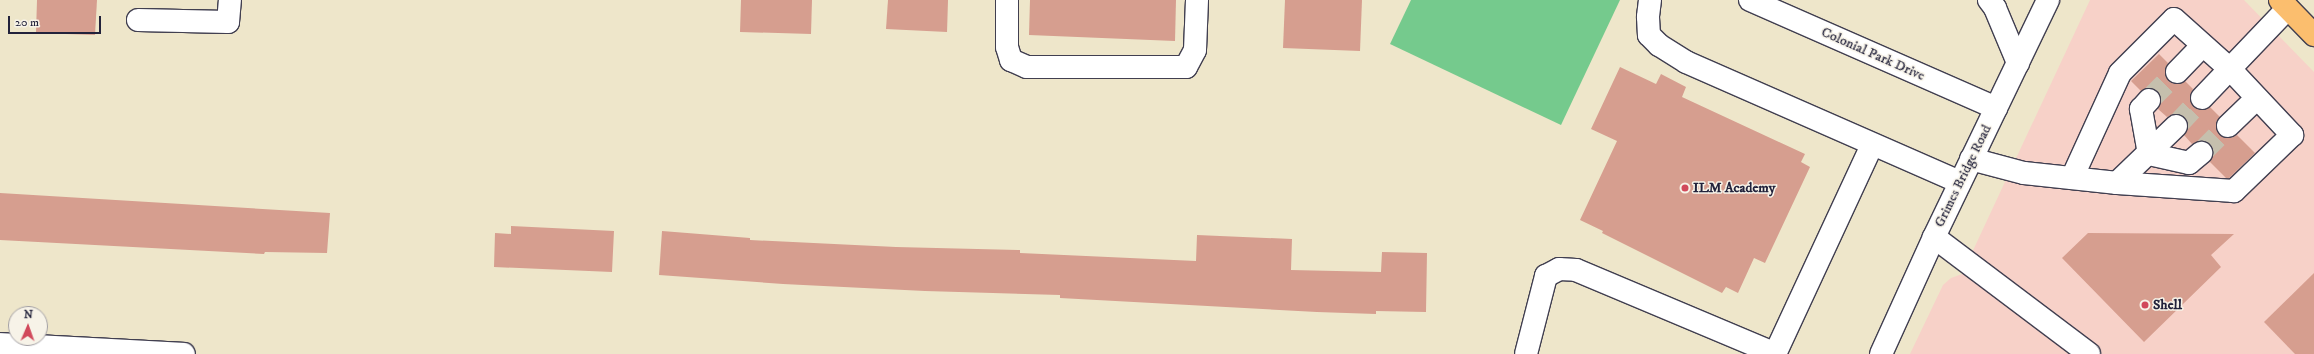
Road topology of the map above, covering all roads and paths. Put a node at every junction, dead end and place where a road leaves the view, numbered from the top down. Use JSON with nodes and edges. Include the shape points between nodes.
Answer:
{"nodes":[{"id":1,"x":230,"y":0,"type":"edge"},
{"id":2,"x":1007,"y":0,"type":"edge"},
{"id":3,"x":1197,"y":0,"type":"edge"},
{"id":4,"x":1650,"y":0,"type":"edge"},
{"id":5,"x":1989,"y":0,"type":"edge"},
{"id":6,"x":2048,"y":0,"type":"edge"},
{"id":7,"x":1757,"y":1,"type":"edge"},
{"id":8,"x":2284,"y":4,"type":"edge"},
{"id":9,"x":138,"y":20,"type":"dead end"},
{"id":10,"x":2314,"y":35,"type":"edge"},
{"id":11,"x":2202,"y":46,"type":"junction"},
{"id":12,"x":2018,"y":63,"type":"junction"},
{"id":13,"x":2230,"y":69,"type":"junction"},
{"id":14,"x":2177,"y":72,"type":"tunnel mouth"},
{"id":15,"x":2202,"y":98,"type":"tunnel mouth"},
{"id":16,"x":2257,"y":98,"type":"junction"},
{"id":17,"x":2149,"y":100,"type":"tunnel mouth"},
{"id":18,"x":1996,"y":108,"type":"junction"},
{"id":19,"x":2176,"y":126,"type":"tunnel mouth"},
{"id":20,"x":2228,"y":126,"type":"tunnel mouth"},
{"id":21,"x":1872,"y":145,"type":"junction"},
{"id":22,"x":2201,"y":153,"type":"tunnel mouth"},
{"id":23,"x":2149,"y":154,"type":"junction"},
{"id":24,"x":1972,"y":159,"type":"junction"},
{"id":25,"x":2072,"y":178,"type":"junction"},
{"id":26,"x":1960,"y":182,"type":"junction"},
{"id":27,"x":2117,"y":183,"type":"junction"},
{"id":28,"x":1934,"y":237,"type":"junction"},
{"id":29,"x":0,"y":344,"type":"edge"},
{"id":30,"x":184,"y":354,"type":"edge"},
{"id":31,"x":1526,"y":354,"type":"edge"},
{"id":32,"x":1775,"y":354,"type":"edge"},
{"id":33,"x":1881,"y":354,"type":"edge"},
{"id":34,"x":2089,"y":354,"type":"edge"}],
"edges":[{"from":1,"to":9,"type":"street","via":[[228,22]]},
{"from":2,"to":3,"type":"street","via":[[1007,47],[1011,60],[1027,67],[1186,67],[1195,50]]},
{"from":4,"to":21,"type":"street","via":[[1649,35],[1659,45],[1686,62]]},
{"from":5,"to":12,"type":"street","via":[[1995,8]]},
{"from":6,"to":12,"type":"street","name":"Grimes Bridge Road"},
{"from":7,"to":18,"type":"street","name":"Colonial Park Drive"},
{"from":8,"to":10,"type":"main road"},
{"from":8,"to":13,"type":"street"},
{"from":11,"to":13,"type":"street"},
{"from":11,"to":14,"type":"street"},
{"from":11,"to":25,"type":"street","via":[[2174,19],[2120,73]]},
{"from":12,"to":18,"type":"street","name":"Grimes Bridge Road"},
{"from":13,"to":15,"type":"street"},
{"from":13,"to":16,"type":"street"},
{"from":16,"to":20,"type":"street"},
{"from":16,"to":27,"type":"street","via":[[2292,135],[2234,192]]},
{"from":17,"to":23,"type":"street","via":[[2141,109]]},
{"from":18,"to":24,"type":"street","name":"Grimes Bridge Road"},
{"from":19,"to":23,"type":"street"},
{"from":21,"to":26,"type":"street"},
{"from":21,"to":32,"type":"street"},
{"from":22,"to":23,"type":"street","via":[[2189,162]]},
{"from":23,"to":27,"type":"street"},
{"from":24,"to":25,"type":"street","via":[[2024,173]]},
{"from":24,"to":26,"type":"street","name":"Grimes Bridge Road"},
{"from":25,"to":27,"type":"street"},
{"from":26,"to":28,"type":"street","name":"Grimes Bridge Road"},
{"from":28,"to":33,"type":"street","name":"Grimes Bridge Road"},
{"from":28,"to":34,"type":"street"},
{"from":29,"to":30,"type":"street"},
{"from":31,"to":32,"type":"street","via":[[1546,276],[1559,269],[1576,270]]}]}
